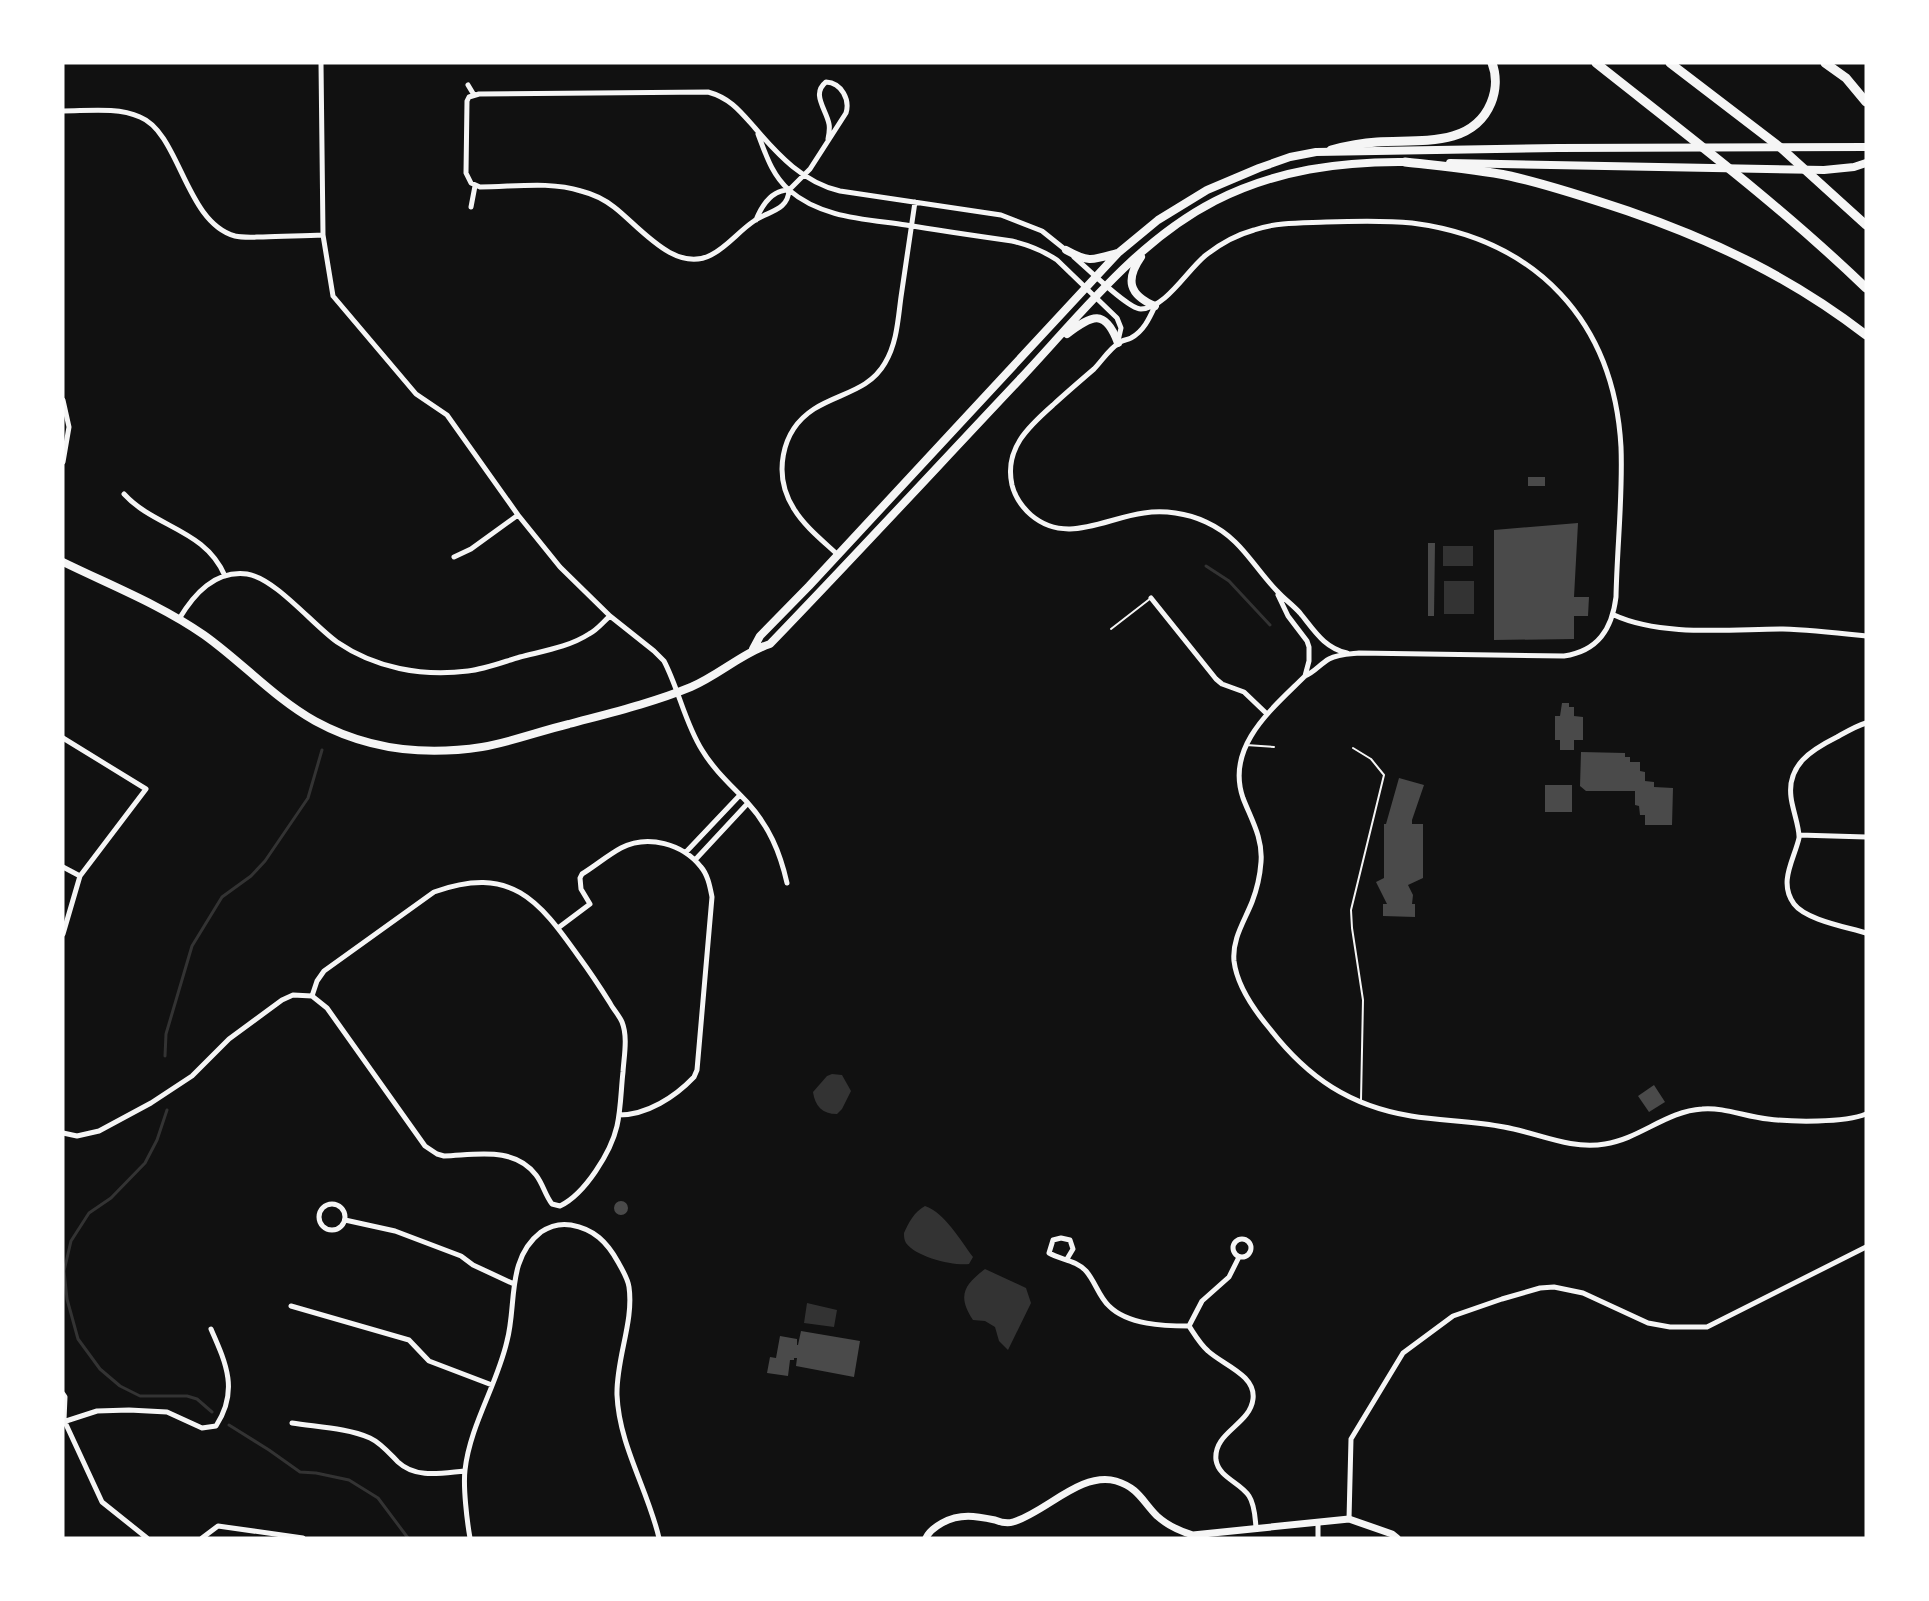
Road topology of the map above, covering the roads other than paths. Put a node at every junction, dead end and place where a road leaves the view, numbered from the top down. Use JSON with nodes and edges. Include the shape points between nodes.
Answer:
{"nodes":[{"id":1,"x":321,"y":63,"type":"edge"},
{"id":2,"x":1492,"y":63,"type":"edge"},
{"id":3,"x":1596,"y":63,"type":"edge"},
{"id":4,"x":1670,"y":63,"type":"edge"},
{"id":5,"x":1825,"y":63,"type":"edge"},
{"id":6,"x":468,"y":85,"type":"dead end"},
{"id":7,"x":474,"y":94,"type":"junction"},
{"id":8,"x":1866,"y":102,"type":"edge"},
{"id":9,"x":63,"y":111,"type":"edge"},
{"id":10,"x":756,"y":130,"type":"junction"},
{"id":11,"x":828,"y":139,"type":"junction"},
{"id":12,"x":1866,"y":147,"type":"edge"},
{"id":13,"x":1331,"y":150,"type":"junction"},
{"id":14,"x":1405,"y":162,"type":"junction"},
{"id":15,"x":1866,"y":163,"type":"edge"},
{"id":16,"x":804,"y":176,"type":"junction"},
{"id":17,"x":475,"y":186,"type":"junction"},
{"id":18,"x":789,"y":190,"type":"junction"},
{"id":19,"x":915,"y":202,"type":"junction"},
{"id":20,"x":471,"y":207,"type":"dead end"},
{"id":21,"x":756,"y":220,"type":"junction"},
{"id":22,"x":1866,"y":225,"type":"edge"},
{"id":23,"x":911,"y":226,"type":"junction"},
{"id":24,"x":323,"y":235,"type":"junction"},
{"id":25,"x":1157,"y":239,"type":"junction"},
{"id":26,"x":1066,"y":250,"type":"junction"},
{"id":27,"x":1119,"y":253,"type":"junction"},
{"id":28,"x":1096,"y":276,"type":"junction"},
{"id":29,"x":1107,"y":286,"type":"junction"},
{"id":30,"x":1086,"y":287,"type":"junction"},
{"id":31,"x":1866,"y":288,"type":"edge"},
{"id":32,"x":1096,"y":298,"type":"junction"},
{"id":33,"x":1155,"y":306,"type":"junction"},
{"id":34,"x":1866,"y":335,"type":"edge"},
{"id":35,"x":1118,"y":343,"type":"junction"},
{"id":36,"x":1049,"y":347,"type":"junction"},
{"id":37,"x":63,"y":400,"type":"edge"},
{"id":38,"x":63,"y":462,"type":"edge"},
{"id":39,"x":124,"y":494,"type":"dead end"},
{"id":40,"x":518,"y":515,"type":"junction"},
{"id":41,"x":838,"y":555,"type":"junction"},
{"id":42,"x":454,"y":557,"type":"dead end"},
{"id":43,"x":63,"y":561,"type":"edge"},
{"id":44,"x":225,"y":576,"type":"junction"},
{"id":45,"x":1276,"y":591,"type":"junction"},
{"id":46,"x":1151,"y":598,"type":"joint"},
{"id":47,"x":1614,"y":615,"type":"junction"},
{"id":48,"x":610,"y":616,"type":"junction"},
{"id":49,"x":179,"y":619,"type":"junction"},
{"id":50,"x":1110,"y":629,"type":"dead end"},
{"id":51,"x":1866,"y":636,"type":"edge"},
{"id":52,"x":753,"y":649,"type":"junction"},
{"id":53,"x":1354,"y":654,"type":"junction"},
{"id":54,"x":1305,"y":676,"type":"junction"},
{"id":55,"x":678,"y":692,"type":"junction"},
{"id":56,"x":1267,"y":714,"type":"junction"},
{"id":57,"x":1866,"y":723,"type":"edge"},
{"id":58,"x":63,"y":738,"type":"edge"},
{"id":59,"x":1246,"y":745,"type":"junction"},
{"id":60,"x":1274,"y":747,"type":"dead end"},
{"id":61,"x":1353,"y":748,"type":"dead end"},
{"id":62,"x":740,"y":795,"type":"junction"},
{"id":63,"x":748,"y":803,"type":"junction"},
{"id":64,"x":1799,"y":835,"type":"junction"},
{"id":65,"x":1866,"y":837,"type":"edge"},
{"id":66,"x":686,"y":852,"type":"junction"},
{"id":67,"x":694,"y":860,"type":"junction"},
{"id":68,"x":63,"y":867,"type":"edge"},
{"id":69,"x":80,"y":876,"type":"junction"},
{"id":70,"x":787,"y":883,"type":"dead end"},
{"id":71,"x":558,"y":928,"type":"junction"},
{"id":72,"x":1866,"y":933,"type":"edge"},
{"id":73,"x":63,"y":934,"type":"edge"},
{"id":74,"x":312,"y":996,"type":"junction"},
{"id":75,"x":1361,"y":1103,"type":"junction"},
{"id":76,"x":1866,"y":1114,"type":"edge"},
{"id":77,"x":619,"y":1115,"type":"junction"},
{"id":78,"x":63,"y":1133,"type":"edge"},
{"id":79,"x":345,"y":1220,"type":"junction"},
{"id":80,"x":1866,"y":1247,"type":"edge"},
{"id":81,"x":1239,"y":1257,"type":"dead end"},
{"id":82,"x":1067,"y":1259,"type":"junction"},
{"id":83,"x":514,"y":1284,"type":"junction"},
{"id":84,"x":291,"y":1306,"type":"dead end"},
{"id":85,"x":1189,"y":1326,"type":"junction"},
{"id":86,"x":211,"y":1329,"type":"dead end"},
{"id":87,"x":492,"y":1385,"type":"junction"},
{"id":88,"x":63,"y":1394,"type":"edge"},
{"id":89,"x":63,"y":1421,"type":"edge"},
{"id":90,"x":292,"y":1423,"type":"dead end"},
{"id":91,"x":464,"y":1471,"type":"junction"},
{"id":92,"x":1349,"y":1519,"type":"junction"},
{"id":93,"x":1318,"y":1522,"type":"junction"},
{"id":94,"x":1256,"y":1527,"type":"junction"},
{"id":95,"x":147,"y":1538,"type":"edge"},
{"id":96,"x":202,"y":1538,"type":"edge"},
{"id":97,"x":303,"y":1538,"type":"edge"},
{"id":98,"x":470,"y":1538,"type":"edge"},
{"id":99,"x":659,"y":1538,"type":"edge"},
{"id":100,"x":926,"y":1538,"type":"edge"},
{"id":101,"x":1318,"y":1538,"type":"edge"},
{"id":102,"x":1397,"y":1538,"type":"edge"}],
"edges":[{"from":1,"to":24,"type":"street"},
{"from":2,"to":13,"type":"highway","via":[[1492,100],[1481,120],[1464,132],[1444,139],[1355,144]]},
{"from":3,"to":31,"type":"highway","via":[[1756,190]]},
{"from":4,"to":22,"type":"highway","via":[[1753,125]]},
{"from":5,"to":8,"type":"highway","via":[[1846,78]]},
{"from":6,"to":7,"type":"street"},
{"from":7,"to":10,"type":"street","via":[[708,92],[730,101]]},
{"from":7,"to":17,"type":"street","via":[[467,101],[466,173]]},
{"from":9,"to":24,"type":"street","via":[[125,111],[143,117],[164,141],[210,220],[236,236]]},
{"from":10,"to":16,"type":"street"},
{"from":10,"to":18,"type":"street","via":[[773,171]]},
{"from":11,"to":11,"type":"street","via":[[847,109],[841,89],[832,82],[826,82],[819,92],[829,123]]},
{"from":11,"to":16,"type":"street"},
{"from":12,"to":13,"type":"main road"},
{"from":13,"to":27,"type":"main road","via":[[1290,157],[1223,182],[1173,210]]},
{"from":14,"to":15,"type":"main road","via":[[1824,170]]},
{"from":14,"to":25,"type":"main road","via":[[1335,165],[1263,181],[1200,210]]},
{"from":14,"to":34,"type":"highway","via":[[1536,182],[1680,230],[1772,272]]},
{"from":16,"to":18,"type":"street"},
{"from":16,"to":19,"type":"street","via":[[829,189]]},
{"from":17,"to":20,"type":"street"},
{"from":17,"to":21,"type":"street","via":[[549,186],[581,191],[613,206],[666,251],[692,260],[710,256]]},
{"from":18,"to":21,"type":"street","via":[[776,193]]},
{"from":18,"to":21,"type":"street","via":[[786,203]]},
{"from":18,"to":23,"type":"street","via":[[832,213]]},
{"from":19,"to":23,"type":"street"},
{"from":19,"to":26,"type":"street","via":[[1001,215],[1042,231]]},
{"from":23,"to":30,"type":"street","via":[[1036,247]]},
{"from":23,"to":41,"type":"street","via":[[895,337],[886,363],[859,389],[804,417],[783,452],[781,469],[788,499],[795,512]]},
{"from":24,"to":40,"type":"street","via":[[333,296],[416,394],[447,415]]},
{"from":25,"to":29,"type":"main road"},
{"from":25,"to":33,"type":"main road","via":[[1136,265],[1131,280],[1136,294]]},
{"from":26,"to":27,"type":"main road","via":[[1090,260]]},
{"from":26,"to":28,"type":"street"},
{"from":27,"to":28,"type":"main road"},
{"from":28,"to":29,"type":"street"},
{"from":28,"to":30,"type":"main road"},
{"from":29,"to":32,"type":"main road"},
{"from":29,"to":33,"type":"street","via":[[1135,309]]},
{"from":30,"to":32,"type":"street"},
{"from":30,"to":41,"type":"main road"},
{"from":32,"to":35,"type":"street","via":[[1117,318],[1121,328]]},
{"from":32,"to":36,"type":"main road"},
{"from":33,"to":35,"type":"street","via":[[1134,337]]},
{"from":33,"to":47,"type":"street","via":[[1216,248],[1255,229],[1285,224],[1388,221],[1435,227],[1496,247],[1538,271],[1581,318],[1613,398],[1621,460]]},
{"from":35,"to":36,"type":"main road","via":[[1109,324],[1098,317]]},
{"from":35,"to":45,"type":"street","via":[[1018,440],[1011,463],[1018,500],[1037,520],[1063,529],[1147,512],[1191,517],[1217,528],[1240,545]]},
{"from":36,"to":52,"type":"main road","via":[[778,636],[770,644]]},
{"from":37,"to":38,"type":"street","via":[[69,428]]},
{"from":39,"to":44,"type":"street","via":[[135,506],[208,549]]},
{"from":40,"to":42,"type":"street"},
{"from":40,"to":48,"type":"street","via":[[560,567]]},
{"from":41,"to":52,"type":"main road","via":[[760,636]]},
{"from":43,"to":49,"type":"main road"},
{"from":44,"to":48,"type":"street","via":[[248,574],[269,584],[337,642],[360,655],[410,671],[436,674],[469,671],[571,644],[591,634]]},
{"from":44,"to":49,"type":"street","via":[[208,583]]},
{"from":45,"to":53,"type":"street","via":[[1323,642]]},
{"from":45,"to":54,"type":"street","via":[[1310,647]]},
{"from":46,"to":50,"type":"lane"},
{"from":46,"to":56,"type":"street","via":[[1216,679],[1244,692]]},
{"from":47,"to":51,"type":"street","via":[[1658,627],[1807,630]]},
{"from":47,"to":53,"type":"street","via":[[1598,640],[1573,654]]},
{"from":48,"to":55,"type":"street","via":[[664,661]]},
{"from":49,"to":55,"type":"main road","via":[[293,708],[373,745],[434,751],[484,746]]},
{"from":52,"to":55,"type":"main road","via":[[716,675]]},
{"from":53,"to":54,"type":"street","via":[[1330,659]]},
{"from":54,"to":56,"type":"street"},
{"from":55,"to":62,"type":"street","via":[[701,750]]},
{"from":56,"to":59,"type":"street"},
{"from":57,"to":64,"type":"street","via":[[1813,750],[1795,768],[1791,796]]},
{"from":58,"to":69,"type":"street","via":[[146,789]]},
{"from":59,"to":60,"type":"lane"},
{"from":59,"to":75,"type":"street","via":[[1240,766],[1241,786],[1261,858],[1259,880],[1236,939],[1237,973],[1255,1008],[1290,1052],[1319,1079]]},
{"from":61,"to":75,"type":"lane","via":[[1371,759],[1384,775],[1352,910],[1363,1000]]},
{"from":62,"to":63,"type":"street"},
{"from":62,"to":66,"type":"street"},
{"from":63,"to":67,"type":"street"},
{"from":63,"to":70,"type":"street","via":[[772,836]]},
{"from":64,"to":65,"type":"street"},
{"from":64,"to":72,"type":"street","via":[[1787,874],[1789,894],[1795,904],[1813,916]]},
{"from":66,"to":67,"type":"street"},
{"from":66,"to":71,"type":"street","via":[[657,842],[621,848],[582,874],[581,889],[590,904]]},
{"from":67,"to":77,"type":"street","via":[[702,868],[712,897],[697,1070],[689,1082],[658,1106]]},
{"from":68,"to":69,"type":"street"},
{"from":69,"to":73,"type":"street"},
{"from":71,"to":74,"type":"street","via":[[544,910],[511,887],[481,882],[452,885],[434,892],[333,964],[320,976]]},
{"from":71,"to":77,"type":"street","via":[[622,1022],[625,1038]]},
{"from":74,"to":77,"type":"street","via":[[327,1008],[431,1151],[444,1156],[514,1157],[538,1177],[552,1204],[560,1206],[582,1190],[612,1142]]},
{"from":74,"to":78,"type":"street","via":[[293,995],[282,1000],[229,1039],[192,1076],[99,1131],[77,1136]]},
{"from":75,"to":76,"type":"street","via":[[1410,1116],[1476,1122],[1582,1145],[1618,1141],[1655,1123],[1703,1108],[1768,1119],[1846,1120]]},
{"from":79,"to":79,"type":"street","via":[[341,1227],[330,1230],[321,1223],[320,1214],[333,1205],[344,1211]]},
{"from":79,"to":83,"type":"street","via":[[395,1231],[461,1256]]},
{"from":80,"to":92,"type":"street","via":[[1707,1327],[1648,1323],[1583,1293],[1554,1287],[1453,1316],[1403,1353],[1351,1439]]},
{"from":81,"to":85,"type":"street","via":[[1229,1277],[1202,1301]]},
{"from":82,"to":82,"type":"street","via":[[1049,1253],[1053,1240],[1070,1240],[1073,1249]]},
{"from":82,"to":85,"type":"street","via":[[1086,1271],[1109,1307],[1119,1313],[1140,1322]]},
{"from":83,"to":87,"type":"street","via":[[507,1342]]},
{"from":83,"to":99,"type":"street","via":[[524,1252],[534,1238],[562,1224],[586,1228],[605,1242],[619,1263],[629,1286],[629,1312],[617,1373],[618,1398],[622,1424]]},
{"from":84,"to":87,"type":"street","via":[[409,1340],[429,1361]]},
{"from":85,"to":94,"type":"street","via":[[1209,1353],[1250,1384],[1253,1393],[1251,1406],[1223,1437],[1216,1458],[1221,1472],[1252,1501]]},
{"from":86,"to":89,"type":"street","via":[[230,1383],[225,1413],[216,1426],[202,1428],[167,1412],[129,1410],[97,1411]]},
{"from":87,"to":91,"type":"street"},
{"from":88,"to":89,"type":"street"},
{"from":89,"to":95,"type":"street","via":[[102,1502]]},
{"from":90,"to":91,"type":"street","via":[[372,1439],[412,1471]]},
{"from":91,"to":98,"type":"street"},
{"from":92,"to":93,"type":"street"},
{"from":92,"to":102,"type":"street"},
{"from":93,"to":94,"type":"street"},
{"from":93,"to":101,"type":"street"},
{"from":94,"to":100,"type":"street","via":[[1193,1535],[1179,1531],[1157,1515],[1132,1487],[1114,1480],[1094,1481],[1072,1490],[1010,1523],[974,1515],[953,1518]]},
{"from":96,"to":97,"type":"street","via":[[218,1526]]}]}
